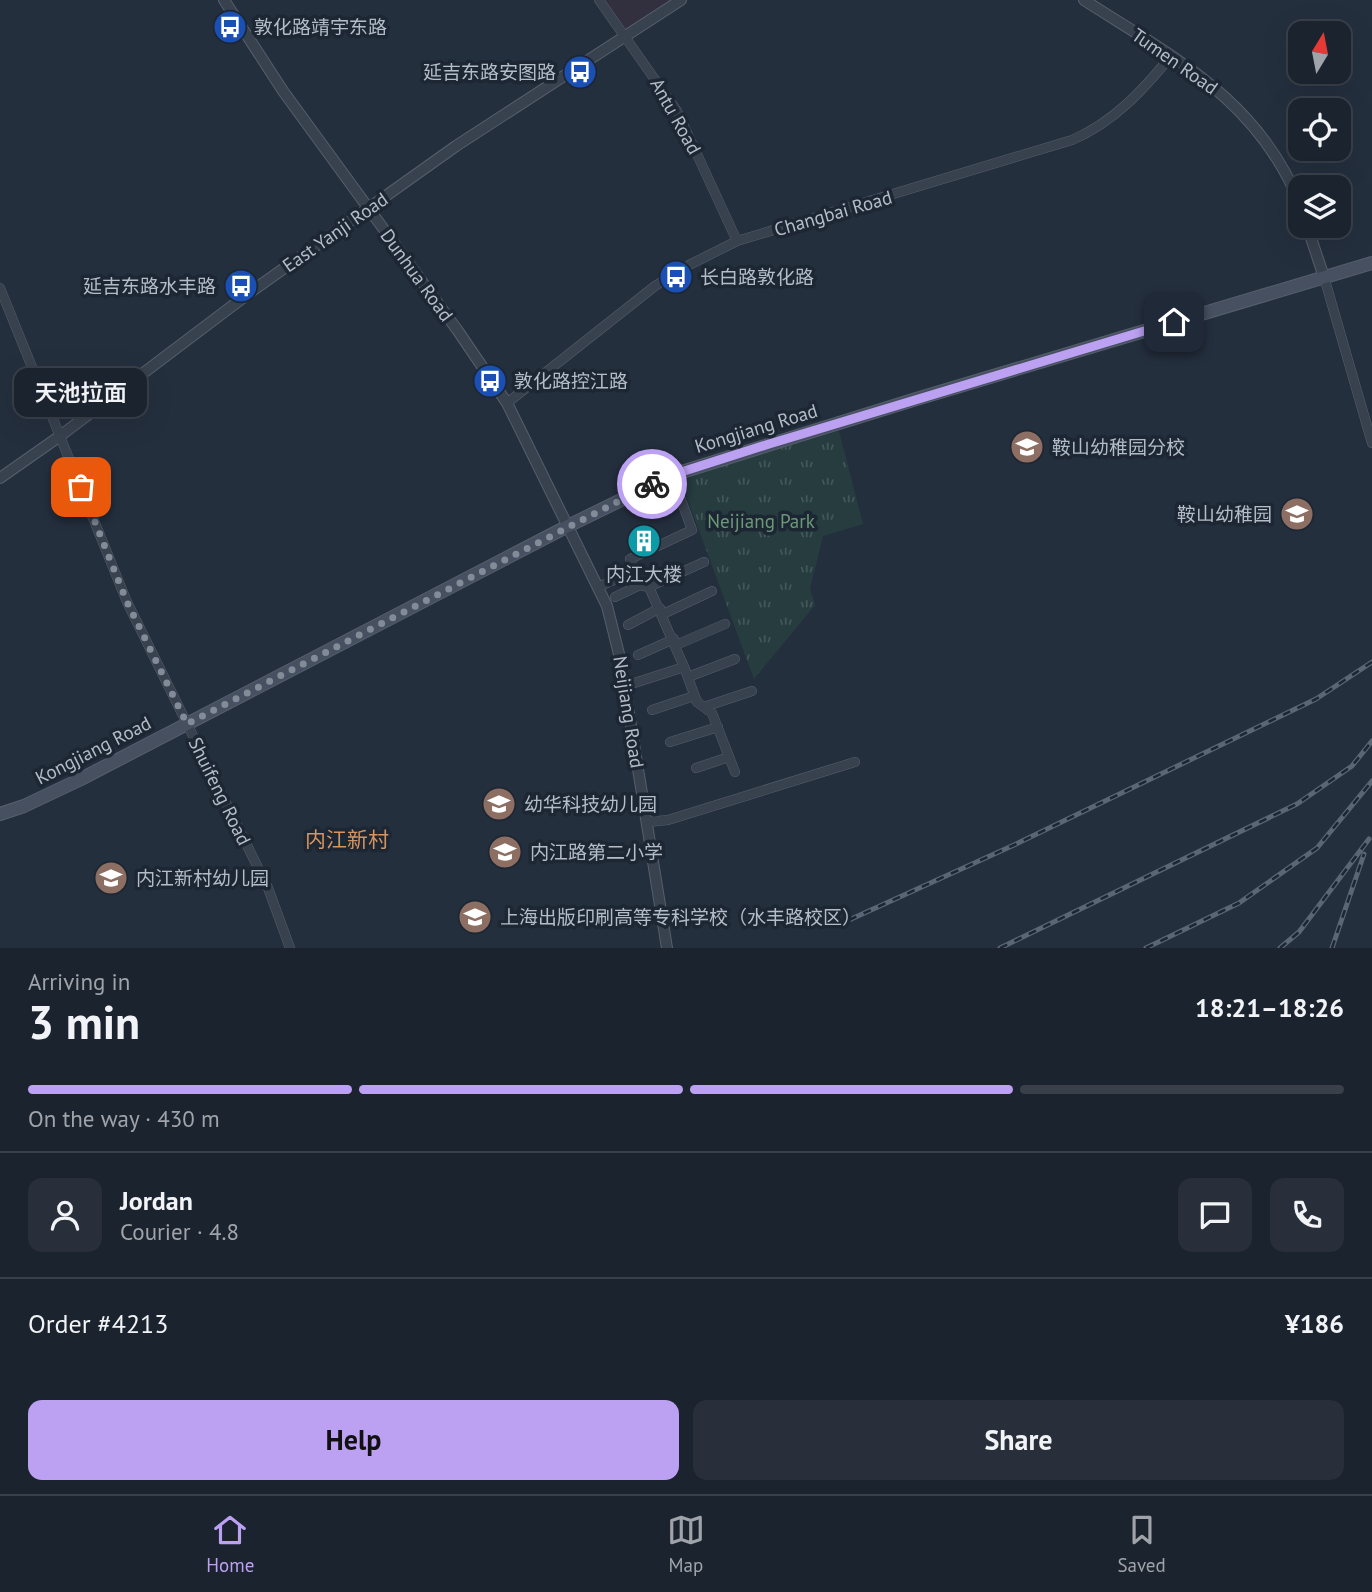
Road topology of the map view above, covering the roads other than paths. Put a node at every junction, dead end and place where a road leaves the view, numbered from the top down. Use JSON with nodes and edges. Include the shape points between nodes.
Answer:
{"nodes":[{"id":1,"x":224,"y":0,"type":"edge"},
{"id":2,"x":599,"y":0,"type":"edge"},
{"id":3,"x":681,"y":0,"type":"edge"},
{"id":4,"x":1084,"y":0,"type":"edge"},
{"id":5,"x":625,"y":36,"type":"junction"},
{"id":6,"x":1171,"y":56,"type":"junction"},
{"id":7,"x":1288,"y":178,"type":"edge"},
{"id":8,"x":369,"y":209,"type":"junction"},
{"id":9,"x":1311,"y":238,"type":"edge"},
{"id":10,"x":737,"y":241,"type":"junction"},
{"id":11,"x":1372,"y":263,"type":"edge"},
{"id":12,"x":1324,"y":277,"type":"junction"},
{"id":13,"x":0,"y":288,"type":"edge"},
{"id":14,"x":507,"y":403,"type":"junction"},
{"id":15,"x":60,"y":436,"type":"junction"},
{"id":16,"x":1372,"y":443,"type":"edge"},
{"id":17,"x":672,"y":475,"type":"junction"},
{"id":18,"x":0,"y":478,"type":"edge"},
{"id":19,"x":568,"y":526,"type":"junction"},
{"id":20,"x":704,"y":562,"type":"dead end"},
{"id":21,"x":598,"y":587,"type":"junction"},
{"id":22,"x":649,"y":587,"type":"junction"},
{"id":23,"x":712,"y":591,"type":"dead end"},
{"id":24,"x":615,"y":597,"type":"dead end"},
{"id":25,"x":662,"y":611,"type":"junction"},
{"id":26,"x":725,"y":624,"type":"dead end"},
{"id":27,"x":628,"y":625,"type":"dead end"},
{"id":28,"x":675,"y":642,"type":"junction"},
{"id":29,"x":638,"y":655,"type":"dead end"},
{"id":30,"x":735,"y":659,"type":"dead end"},
{"id":31,"x":684,"y":667,"type":"junction"},
{"id":32,"x":688,"y":677,"type":"junction"},
{"id":33,"x":625,"y":686,"type":"junction"},
{"id":34,"x":752,"y":691,"type":"dead end"},
{"id":35,"x":694,"y":696,"type":"junction"},
{"id":36,"x":704,"y":707,"type":"junction"},
{"id":37,"x":652,"y":710,"type":"dead end"},
{"id":38,"x":187,"y":724,"type":"junction"},
{"id":39,"x":718,"y":727,"type":"junction"},
{"id":40,"x":670,"y":742,"type":"dead end"},
{"id":41,"x":729,"y":757,"type":"junction"},
{"id":42,"x":855,"y":762,"type":"dead end"},
{"id":43,"x":696,"y":768,"type":"dead end"},
{"id":44,"x":735,"y":772,"type":"dead end"},
{"id":45,"x":0,"y":814,"type":"edge"},
{"id":46,"x":647,"y":822,"type":"junction"},
{"id":47,"x":290,"y":948,"type":"edge"},
{"id":48,"x":667,"y":948,"type":"edge"}],
"edges":[{"from":1,"to":8,"type":"street","name":"Dunhua Road","via":[[283,92]]},
{"from":2,"to":5,"type":"street","name":"Antu Road"},
{"from":3,"to":5,"type":"street","name":"East Yanji Road"},
{"from":4,"to":6,"type":"street","name":"Tumen Road"},
{"from":5,"to":8,"type":"street","name":"East Yanji Road","via":[[489,122]]},
{"from":5,"to":10,"type":"street","name":"Antu Road","via":[[677,111]]},
{"from":6,"to":7,"type":"street","name":"Tumen Road","via":[[1210,83],[1247,119],[1279,159]]},
{"from":6,"to":10,"type":"street","name":"Changbai Road","via":[[1118,113],[1072,140]]},
{"from":8,"to":14,"type":"street","name":"Dunhua Road"},
{"from":8,"to":15,"type":"street","name":"East Yanji Road"},
{"from":9,"to":12,"type":"street"},
{"from":10,"to":14,"type":"street","name":"Changbai Road","via":[[655,286]]},
{"from":11,"to":12,"type":"main road","name":"Kongjiang Road"},
{"from":12,"to":16,"type":"street"},
{"from":12,"to":17,"type":"main road","name":"Kongjiang Road"},
{"from":13,"to":15,"type":"street","name":"Shuifeng Road"},
{"from":14,"to":19,"type":"street","name":"Dunhua Road"},
{"from":15,"to":18,"type":"street","name":"East Yanji Road"},
{"from":15,"to":38,"type":"street","name":"Shuifeng Road","via":[[127,602]]},
{"from":17,"to":19,"type":"main road","name":"Kongjiang Road"},
{"from":17,"to":21,"type":"street","via":[[692,530],[630,559],[634,570]]},
{"from":19,"to":21,"type":"street","name":"Neijiang Road"},
{"from":19,"to":38,"type":"main road","name":"Kongjiang Road"},
{"from":20,"to":22,"type":"street"},
{"from":21,"to":33,"type":"street","name":"Neijiang Road","via":[[616,633]]},
{"from":22,"to":24,"type":"street","via":[[640,585]]},
{"from":22,"to":25,"type":"street"},
{"from":23,"to":25,"type":"street"},
{"from":25,"to":27,"type":"street"},
{"from":25,"to":28,"type":"street"},
{"from":26,"to":28,"type":"street"},
{"from":28,"to":29,"type":"street"},
{"from":28,"to":31,"type":"street"},
{"from":30,"to":32,"type":"street"},
{"from":31,"to":32,"type":"street"},
{"from":31,"to":33,"type":"street"},
{"from":32,"to":35,"type":"street"},
{"from":33,"to":46,"type":"street","name":"Neijiang Road"},
{"from":34,"to":36,"type":"street"},
{"from":35,"to":36,"type":"street"},
{"from":35,"to":37,"type":"street"},
{"from":36,"to":39,"type":"street"},
{"from":38,"to":45,"type":"main road","name":"Kongjiang Road","via":[[51,794]]},
{"from":38,"to":47,"type":"street","name":"Shuifeng Road","via":[[268,888]]},
{"from":39,"to":40,"type":"street"},
{"from":39,"to":41,"type":"street"},
{"from":41,"to":43,"type":"street"},
{"from":41,"to":44,"type":"street"},
{"from":42,"to":46,"type":"street","via":[[668,820]]},
{"from":46,"to":48,"type":"street","name":"Neijiang Road"}]}
